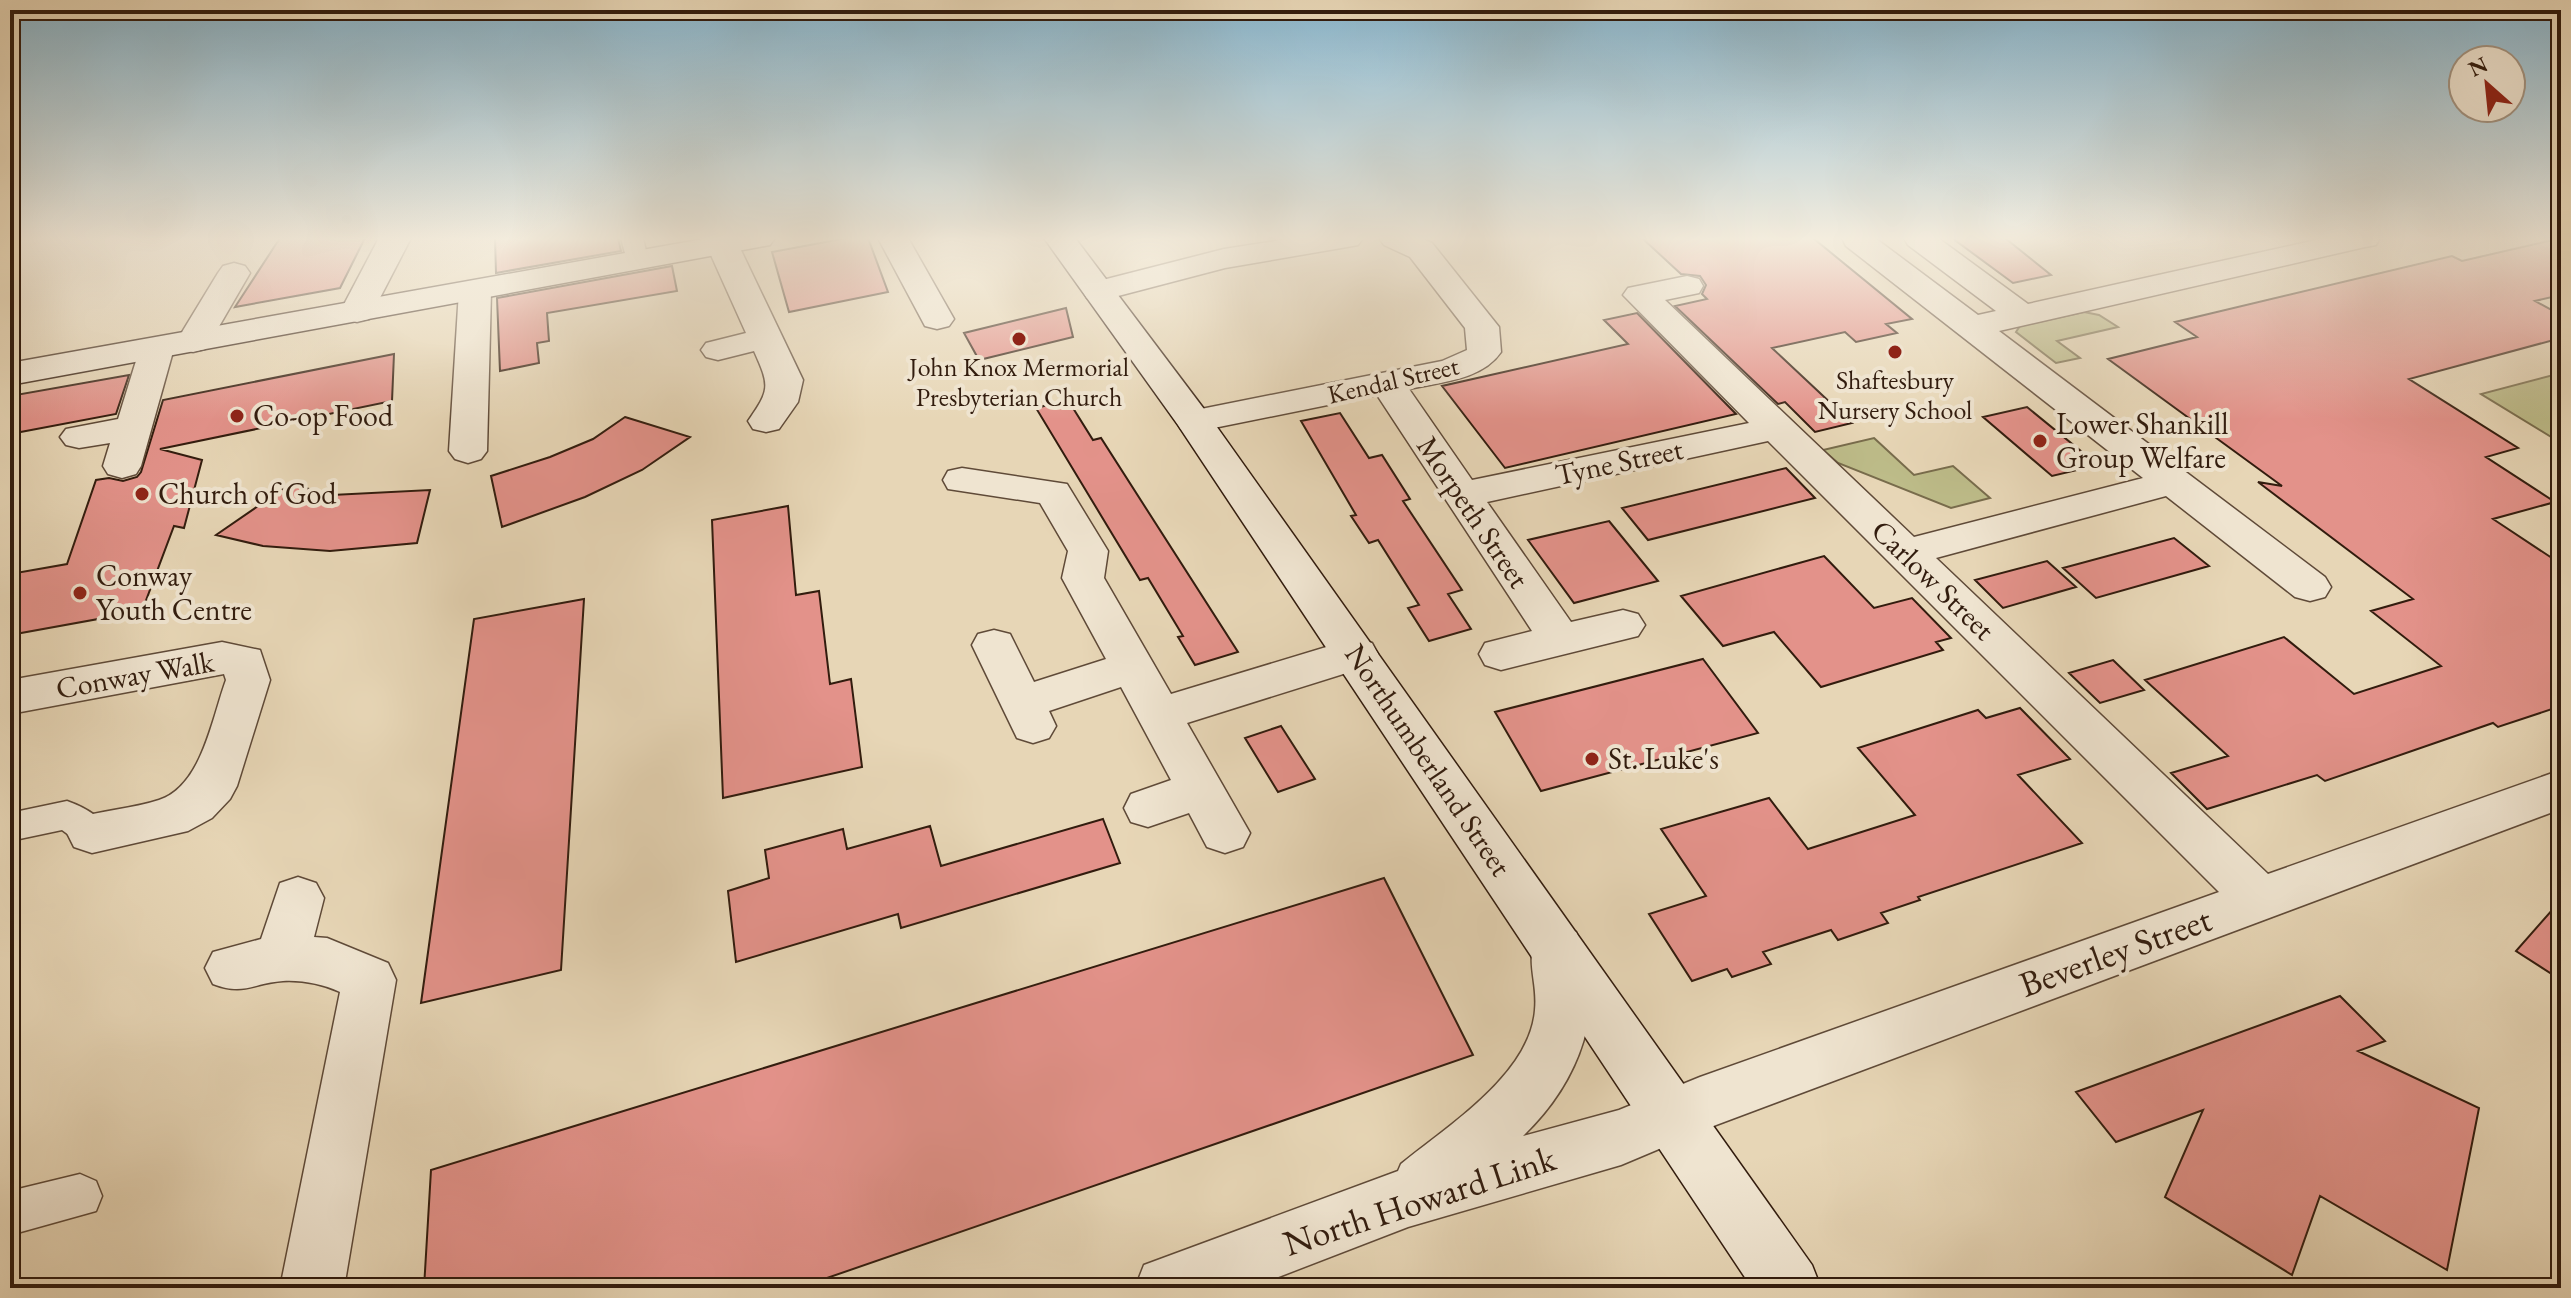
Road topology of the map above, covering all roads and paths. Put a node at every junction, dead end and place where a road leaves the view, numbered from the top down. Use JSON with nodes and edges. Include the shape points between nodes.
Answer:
{"nodes":[{"id":1,"x":219,"y":299,"type":"edge"},
{"id":2,"x":364,"y":299,"type":"edge"},
{"id":3,"x":432,"y":299,"type":"edge"},
{"id":4,"x":475,"y":299,"type":"edge"},
{"id":5,"x":748,"y":299,"type":"edge"},
{"id":6,"x":926,"y":299,"type":"edge"},
{"id":7,"x":1105,"y":299,"type":"edge"},
{"id":8,"x":1460,"y":299,"type":"edge"},
{"id":9,"x":1644,"y":299,"type":"edge"},
{"id":10,"x":1933,"y":299,"type":"edge"},
{"id":11,"x":2000,"y":299,"type":"edge"},
{"id":12,"x":2095,"y":299,"type":"edge"},
{"id":13,"x":357,"y":312,"type":"junction"},
{"id":14,"x":2022,"y":315,"type":"junction"},
{"id":15,"x":937,"y":319,"type":"dead end"},
{"id":16,"x":1970,"y":327,"type":"junction"},
{"id":17,"x":766,"y":338,"type":"junction"},
{"id":18,"x":193,"y":342,"type":"junction"},
{"id":19,"x":157,"y":348,"type":"junction"},
{"id":20,"x":718,"y":350,"type":"dead end"},
{"id":21,"x":10,"y":374,"type":"edge"},
{"id":22,"x":1387,"y":383,"type":"junction"},
{"id":23,"x":766,"y":421,"type":"dead end"},
{"id":24,"x":1194,"y":421,"type":"junction"},
{"id":25,"x":134,"y":427,"type":"junction"},
{"id":26,"x":1777,"y":428,"type":"junction"},
{"id":27,"x":79,"y":437,"type":"dead end"},
{"id":28,"x":468,"y":451,"type":"dead end"},
{"id":29,"x":122,"y":466,"type":"dead end"},
{"id":30,"x":962,"y":480,"type":"dead end"},
{"id":31,"x":2173,"y":482,"type":"junction"},
{"id":32,"x":1462,"y":495,"type":"junction"},
{"id":33,"x":1906,"y":553,"type":"junction"},
{"id":34,"x":2310,"y":587,"type":"dead end"},
{"id":35,"x":1623,"y":625,"type":"dead end"},
{"id":36,"x":1560,"y":640,"type":"junction"},
{"id":37,"x":994,"y":645,"type":"dead end"},
{"id":38,"x":1356,"y":654,"type":"junction"},
{"id":39,"x":1501,"y":654,"type":"dead end"},
{"id":40,"x":1134,"y":666,"type":"junction"},
{"id":41,"x":10,"y":697,"type":"edge"},
{"id":42,"x":1161,"y":714,"type":"junction"},
{"id":43,"x":1201,"y":788,"type":"junction"},
{"id":44,"x":2559,"y":791,"type":"edge"},
{"id":45,"x":1148,"y":808,"type":"dead end"},
{"id":46,"x":10,"y":827,"type":"edge"},
{"id":47,"x":92,"y":833,"type":"joint"},
{"id":48,"x":1225,"y":833,"type":"dead end"},
{"id":49,"x":298,"y":898,"type":"dead end"},
{"id":50,"x":2259,"y":898,"type":"junction"},
{"id":51,"x":1557,"y":948,"type":"junction"},
{"id":52,"x":1671,"y":1117,"type":"junction"},
{"id":53,"x":80,"y":1196,"type":"dead end"},
{"id":54,"x":1408,"y":1197,"type":"junction"},
{"id":55,"x":10,"y":1213,"type":"edge"},
{"id":56,"x":312,"y":1288,"type":"edge"},
{"id":57,"x":1167,"y":1288,"type":"edge"},
{"id":58,"x":1789,"y":1288,"type":"edge"}],
"edges":[{"from":1,"to":18,"type":"street"},
{"from":2,"to":13,"type":"street"},
{"from":3,"to":13,"type":"street"},
{"from":4,"to":28,"type":"street"},
{"from":5,"to":17,"type":"street"},
{"from":6,"to":15,"type":"street"},
{"from":7,"to":24,"type":"street","name":"Northumberland Street"},
{"from":8,"to":22,"type":"street","name":"Kendal Street","via":[[1482,327],[1488,342],[1485,352],[1474,361]]},
{"from":9,"to":26,"type":"street","name":"Carlow Street"},
{"from":10,"to":16,"type":"street"},
{"from":11,"to":14,"type":"street"},
{"from":12,"to":14,"type":"street"},
{"from":13,"to":18,"type":"street"},
{"from":14,"to":16,"type":"street"},
{"from":16,"to":31,"type":"street"},
{"from":17,"to":20,"type":"street"},
{"from":17,"to":23,"type":"street","via":[[785,380],[785,391]]},
{"from":18,"to":19,"type":"street"},
{"from":19,"to":21,"type":"street"},
{"from":19,"to":25,"type":"street"},
{"from":22,"to":24,"type":"street","name":"Kendal Street"},
{"from":22,"to":32,"type":"street","name":"Morpeth Street"},
{"from":24,"to":38,"type":"street","name":"Northumberland Street"},
{"from":25,"to":27,"type":"street"},
{"from":25,"to":29,"type":"street"},
{"from":26,"to":32,"type":"street","name":"Tyne Street"},
{"from":26,"to":33,"type":"street","name":"Carlow Street"},
{"from":30,"to":40,"type":"street","via":[[1053,493],[1088,551],[1083,578]]},
{"from":31,"to":33,"type":"street"},
{"from":31,"to":34,"type":"street"},
{"from":32,"to":36,"type":"street","name":"Morpeth Street"},
{"from":33,"to":50,"type":"street","name":"Carlow Street"},
{"from":35,"to":36,"type":"street"},
{"from":36,"to":39,"type":"street"},
{"from":37,"to":40,"type":"street","via":[[1027,715]]},
{"from":38,"to":42,"type":"street"},
{"from":38,"to":51,"type":"street","name":"Northumberland Street"},
{"from":40,"to":42,"type":"street"},
{"from":41,"to":47,"type":"street","name":"Conway Walk","via":[[222,658],[244,661],[248,680],[213,786],[171,817]]},
{"from":42,"to":43,"type":"street"},
{"from":43,"to":45,"type":"street"},
{"from":43,"to":48,"type":"street"},
{"from":44,"to":50,"type":"street","name":"Beverley Street"},
{"from":46,"to":47,"type":"street","name":"Conway Walk","via":[[67,815]]},
{"from":49,"to":56,"type":"street","via":[[257,963],[327,961],[369,980]]},
{"from":50,"to":52,"type":"street","name":"Beverley Street"},
{"from":51,"to":52,"type":"street","name":"Northumberland Street"},
{"from":51,"to":54,"type":"street","via":[[1563,1011],[1557,1043],[1537,1081]]},
{"from":52,"to":54,"type":"street","name":"North Howard Link","via":[[1621,1137]]},
{"from":52,"to":58,"type":"street","name":"Northumberland Street"},
{"from":53,"to":55,"type":"street"},
{"from":54,"to":57,"type":"street","name":"North Howard Link"}]}
